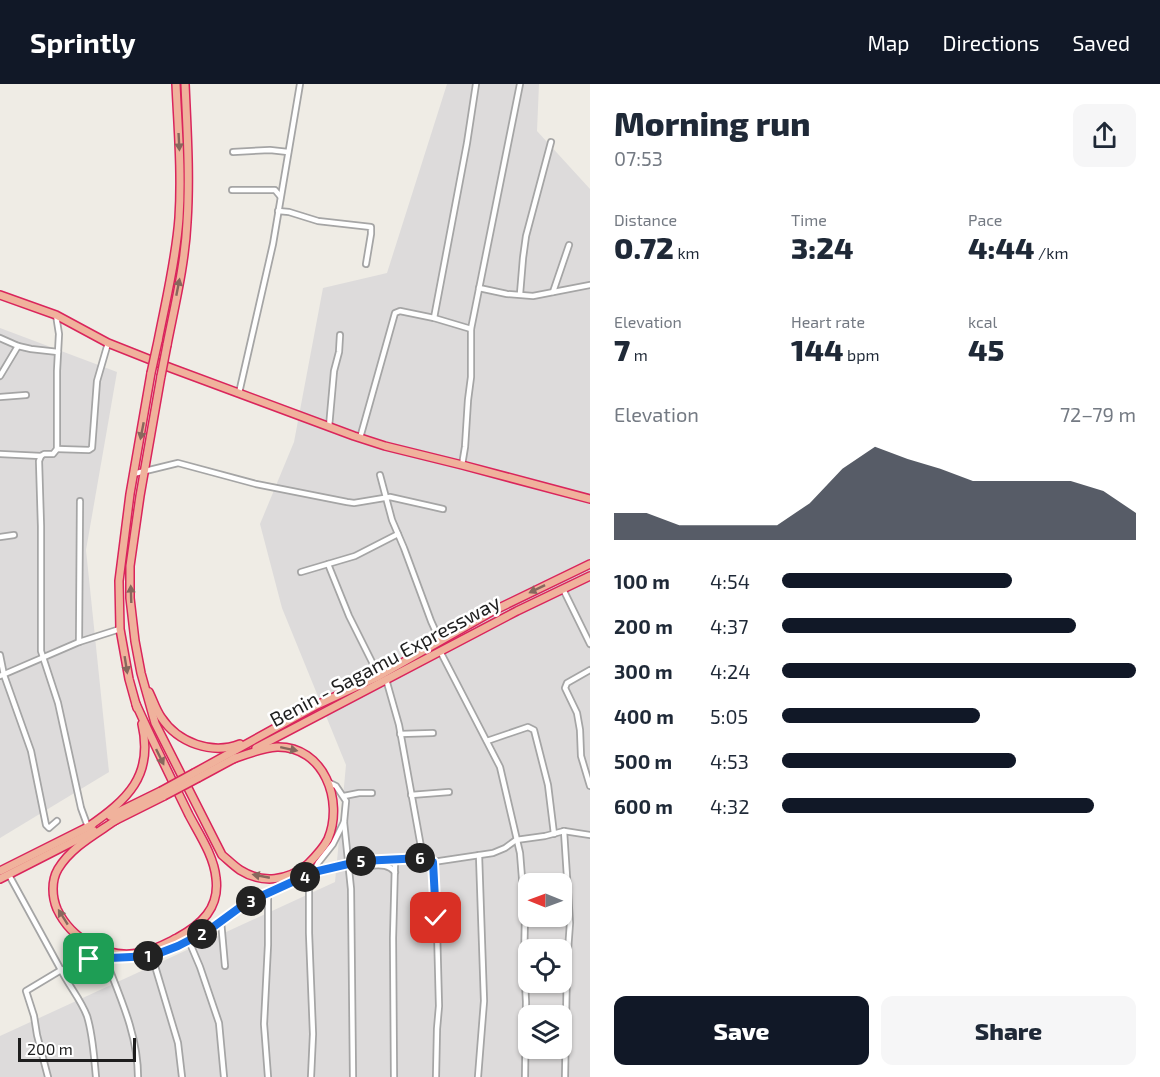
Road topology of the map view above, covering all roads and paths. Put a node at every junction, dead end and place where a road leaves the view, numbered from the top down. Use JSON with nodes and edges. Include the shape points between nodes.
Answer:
{"nodes":[{"id":1,"x":176,"y":84,"type":"edge"},
{"id":2,"x":185,"y":84,"type":"edge"},
{"id":3,"x":300,"y":84,"type":"edge"},
{"id":4,"x":476,"y":84,"type":"edge"},
{"id":5,"x":520,"y":84,"type":"edge"},
{"id":6,"x":550,"y":142,"type":"dead end"},
{"id":7,"x":233,"y":152,"type":"dead end"},
{"id":8,"x":288,"y":152,"type":"junction"},
{"id":9,"x":232,"y":190,"type":"dead end"},
{"id":10,"x":280,"y":196,"type":"junction"},
{"id":11,"x":278,"y":211,"type":"junction"},
{"id":12,"x":569,"y":244,"type":"dead end"},
{"id":13,"x":366,"y":264,"type":"dead end"},
{"id":14,"x":590,"y":285,"type":"edge"},
{"id":15,"x":478,"y":288,"type":"junction"},
{"id":16,"x":553,"y":292,"type":"junction"},
{"id":17,"x":520,"y":294,"type":"junction"},
{"id":18,"x":0,"y":295,"type":"edge"},
{"id":19,"x":56,"y":315,"type":"junction"},
{"id":20,"x":434,"y":318,"type":"junction"},
{"id":21,"x":471,"y":329,"type":"junction"},
{"id":22,"x":340,"y":335,"type":"dead end"},
{"id":23,"x":0,"y":338,"type":"edge"},
{"id":24,"x":108,"y":342,"type":"junction"},
{"id":25,"x":18,"y":346,"type":"junction"},
{"id":26,"x":58,"y":352,"type":"junction"},
{"id":27,"x":0,"y":376,"type":"edge"},
{"id":28,"x":239,"y":393,"type":"junction"},
{"id":29,"x":26,"y":395,"type":"dead end"},
{"id":30,"x":0,"y":397,"type":"edge"},
{"id":31,"x":329,"y":427,"type":"junction"},
{"id":32,"x":360,"y":438,"type":"junction"},
{"id":33,"x":57,"y":449,"type":"junction"},
{"id":34,"x":0,"y":454,"type":"edge"},
{"id":35,"x":41,"y":456,"type":"junction"},
{"id":36,"x":462,"y":465,"type":"junction"},
{"id":37,"x":144,"y":471,"type":"junction"},
{"id":38,"x":134,"y":474,"type":"junction"},
{"id":39,"x":380,"y":474,"type":"dead end"},
{"id":40,"x":386,"y":498,"type":"junction"},
{"id":41,"x":590,"y":499,"type":"edge"},
{"id":42,"x":80,"y":501,"type":"dead end"},
{"id":43,"x":443,"y":509,"type":"dead end"},
{"id":44,"x":398,"y":534,"type":"junction"},
{"id":45,"x":14,"y":535,"type":"dead end"},
{"id":46,"x":0,"y":537,"type":"edge"},
{"id":47,"x":328,"y":564,"type":"junction"},
{"id":48,"x":590,"y":564,"type":"edge"},
{"id":49,"x":301,"y":572,"type":"dead end"},
{"id":50,"x":590,"y":576,"type":"edge"},
{"id":51,"x":564,"y":589,"type":"junction"},
{"id":52,"x":120,"y":629,"type":"junction"},
{"id":53,"x":440,"y":641,"type":"junction"},
{"id":54,"x":79,"y":642,"type":"junction"},
{"id":55,"x":590,"y":644,"type":"edge"},
{"id":56,"x":440,"y":651,"type":"junction"},
{"id":57,"x":0,"y":656,"type":"edge"},
{"id":58,"x":43,"y":658,"type":"junction"},
{"id":59,"x":590,"y":670,"type":"edge"},
{"id":60,"x":141,"y":673,"type":"junction"},
{"id":61,"x":2,"y":676,"type":"edge"},
{"id":62,"x":382,"y":678,"type":"junction"},
{"id":63,"x":136,"y":704,"type":"junction"},
{"id":64,"x":270,"y":731,"type":"junction"},
{"id":65,"x":433,"y":732,"type":"dead end"},
{"id":66,"x":400,"y":734,"type":"junction"},
{"id":67,"x":487,"y":741,"type":"junction"},
{"id":68,"x":233,"y":759,"type":"junction"},
{"id":69,"x":196,"y":776,"type":"junction"},
{"id":70,"x":328,"y":782,"type":"junction"},
{"id":71,"x":590,"y":786,"type":"edge"},
{"id":72,"x":449,"y":792,"type":"dead end"},
{"id":73,"x":163,"y":793,"type":"junction"},
{"id":74,"x":372,"y":793,"type":"dead end"},
{"id":75,"x":411,"y":795,"type":"junction"},
{"id":76,"x":344,"y":796,"type":"junction"},
{"id":77,"x":116,"y":820,"type":"junction"},
{"id":78,"x":57,"y":822,"type":"dead end"},
{"id":79,"x":344,"y":822,"type":"junction"},
{"id":80,"x":88,"y":827,"type":"junction"},
{"id":81,"x":564,"y":831,"type":"junction"},
{"id":82,"x":345,"y":834,"type":"junction"},
{"id":83,"x":554,"y":834,"type":"junction"},
{"id":84,"x":590,"y":835,"type":"edge"},
{"id":85,"x":516,"y":840,"type":"junction"},
{"id":86,"x":333,"y":844,"type":"junction"},
{"id":87,"x":479,"y":855,"type":"junction"},
{"id":88,"x":423,"y":858,"type":"junction"},
{"id":89,"x":394,"y":859,"type":"junction"},
{"id":90,"x":356,"y":862,"type":"junction"},
{"id":91,"x":433,"y":862,"type":"junction"},
{"id":92,"x":349,"y":864,"type":"junction"},
{"id":93,"x":0,"y":871,"type":"edge"},
{"id":94,"x":395,"y":872,"type":"junction"},
{"id":95,"x":312,"y":873,"type":"junction"},
{"id":96,"x":9,"y":875,"type":"junction"},
{"id":97,"x":0,"y":879,"type":"edge"},
{"id":98,"x":268,"y":893,"type":"junction"},
{"id":99,"x":221,"y":921,"type":"junction"},
{"id":100,"x":189,"y":941,"type":"junction"},
{"id":101,"x":152,"y":956,"type":"junction"},
{"id":102,"x":105,"y":958,"type":"junction"},
{"id":103,"x":225,"y":966,"type":"dead end"},
{"id":104,"x":61,"y":970,"type":"junction"},
{"id":105,"x":48,"y":1077,"type":"edge"},
{"id":106,"x":96,"y":1077,"type":"edge"},
{"id":107,"x":138,"y":1077,"type":"edge"},
{"id":108,"x":182,"y":1077,"type":"edge"},
{"id":109,"x":224,"y":1077,"type":"edge"},
{"id":110,"x":268,"y":1077,"type":"edge"},
{"id":111,"x":311,"y":1077,"type":"edge"},
{"id":112,"x":353,"y":1077,"type":"edge"},
{"id":113,"x":394,"y":1077,"type":"edge"},
{"id":114,"x":436,"y":1077,"type":"edge"},
{"id":115,"x":478,"y":1077,"type":"edge"},
{"id":116,"x":525,"y":1077,"type":"edge"},
{"id":117,"x":566,"y":1077,"type":"edge"}],
"edges":[{"from":1,"to":38,"type":"highway","one_way":true,"bridge":true,"via":[[179,219]]},
{"from":37,"to":2,"type":"highway","one_way":true,"bridge":true,"via":[[187,223]]},
{"from":3,"to":8,"type":"street"},
{"from":4,"to":20,"type":"street"},
{"from":5,"to":15,"type":"street"},
{"from":6,"to":17,"type":"street","via":[[526,236]]},
{"from":7,"to":8,"type":"street"},
{"from":8,"to":10,"type":"street"},
{"from":9,"to":10,"type":"street","via":[[274,190]]},
{"from":10,"to":11,"type":"street"},
{"from":11,"to":13,"type":"street","via":[[318,221],[371,226]]},
{"from":11,"to":28,"type":"street"},
{"from":12,"to":16,"type":"street"},
{"from":14,"to":16,"type":"street"},
{"from":15,"to":17,"type":"street"},
{"from":15,"to":21,"type":"street"},
{"from":16,"to":17,"type":"street"},
{"from":18,"to":19,"type":"highway"},
{"from":19,"to":24,"type":"highway"},
{"from":19,"to":26,"type":"street"},
{"from":20,"to":21,"type":"street"},
{"from":20,"to":32,"type":"street","via":[[394,313]]},
{"from":21,"to":36,"type":"street","via":[[471,377]]},
{"from":22,"to":31,"type":"street"},
{"from":23,"to":25,"type":"street"},
{"from":24,"to":28,"type":"highway"},
{"from":24,"to":33,"type":"street","via":[[98,381],[92,448]]},
{"from":25,"to":26,"type":"street"},
{"from":25,"to":27,"type":"street"},
{"from":26,"to":33,"type":"street"},
{"from":28,"to":31,"type":"highway"},
{"from":29,"to":30,"type":"street"},
{"from":31,"to":32,"type":"highway"},
{"from":32,"to":36,"type":"highway"},
{"from":33,"to":35,"type":"street"},
{"from":34,"to":35,"type":"street"},
{"from":35,"to":58,"type":"street"},
{"from":36,"to":41,"type":"highway"},
{"from":37,"to":38,"type":"street"},
{"from":37,"to":40,"type":"street","via":[[178,463],[255,484],[347,502]]},
{"from":60,"to":37,"type":"highway","one_way":true,"via":[[130,598],[130,566]]},
{"from":38,"to":52,"type":"highway","via":[[119,581]]},
{"from":39,"to":40,"type":"street"},
{"from":40,"to":43,"type":"street"},
{"from":40,"to":44,"type":"street"},
{"from":42,"to":54,"type":"street"},
{"from":44,"to":47,"type":"street","via":[[365,552]]},
{"from":44,"to":53,"type":"street"},
{"from":45,"to":46,"type":"street"},
{"from":47,"to":49,"type":"street"},
{"from":47,"to":62,"type":"street","via":[[349,616]]},
{"from":48,"to":53,"type":"highway","one_way":true},
{"from":50,"to":51,"type":"highway","name":"Benin - Sagamu Expressway"},
{"from":51,"to":55,"type":"street"},
{"from":51,"to":56,"type":"highway","name":"Benin - Sagamu Expressway"},
{"from":52,"to":54,"type":"street"},
{"from":52,"to":63,"type":"highway","one_way":true},
{"from":53,"to":62,"type":"highway"},
{"from":54,"to":58,"type":"street"},
{"from":56,"to":62,"type":"highway","name":"Benin - Sagamu Expressway"},
{"from":56,"to":67,"type":"street"},
{"from":57,"to":61,"type":"street"},
{"from":58,"to":61,"type":"street"},
{"from":58,"to":80,"type":"street"},
{"from":59,"to":71,"type":"street","via":[[565,688],[577,713],[581,756]]},
{"from":60,"to":64,"type":"highway","via":[[161,717],[186,740],[221,748],[236,746]]},
{"from":70,"to":60,"type":"highway","one_way":true,"via":[[333,804],[331,829],[310,861],[284,878],[264,879],[238,869],[222,855],[155,723]]},
{"from":61,"to":78,"type":"street","via":[[29,744],[46,825],[49,828]]},
{"from":62,"to":64,"type":"highway","via":[[324,702]]},
{"from":62,"to":66,"type":"street"},
{"from":62,"to":68,"type":"highway","name":"Benin - Sagamu Expressway"},
{"from":63,"to":77,"type":"highway","one_way":true,"via":[[210,856],[216,877],[216,895],[202,921],[161,947],[141,953],[105,951],[83,940],[62,918],[53,895],[56,872],[72,851]]},
{"from":63,"to":80,"type":"highway","via":[[146,743],[143,768],[129,793]]},
{"from":64,"to":69,"type":"highway"},
{"from":65,"to":66,"type":"street"},
{"from":66,"to":75,"type":"street"},
{"from":67,"to":83,"type":"street","via":[[528,727],[534,730],[548,785]]},
{"from":67,"to":85,"type":"street","via":[[500,767]]},
{"from":68,"to":69,"type":"highway","name":"Benin - Sagamu Expressway"},
{"from":68,"to":70,"type":"highway","one_way":true,"via":[[265,748],[295,750],[312,759]]},
{"from":69,"to":73,"type":"highway","bridge":true},
{"from":70,"to":76,"type":"street"},
{"from":72,"to":75,"type":"street"},
{"from":73,"to":77,"type":"highway"},
{"from":73,"to":80,"type":"highway"},
{"from":74,"to":76,"type":"street"},
{"from":75,"to":88,"type":"street"},
{"from":76,"to":79,"type":"street"},
{"from":77,"to":96,"type":"highway"},
{"from":79,"to":82,"type":"street"},
{"from":79,"to":86,"type":"street"},
{"from":80,"to":93,"type":"highway"},
{"from":81,"to":83,"type":"street"},
{"from":81,"to":84,"type":"street"},
{"from":81,"to":117,"type":"street","via":[[570,923]]},
{"from":82,"to":86,"type":"street"},
{"from":82,"to":92,"type":"street"},
{"from":83,"to":85,"type":"street"},
{"from":85,"to":87,"type":"street","via":[[506,848]]},
{"from":85,"to":116,"type":"street","via":[[525,916]]},
{"from":86,"to":95,"type":"street"},
{"from":87,"to":91,"type":"street"},
{"from":87,"to":115,"type":"street","via":[[484,1001]]},
{"from":88,"to":89,"type":"street"},
{"from":88,"to":91,"type":"street"},
{"from":89,"to":90,"type":"street"},
{"from":89,"to":94,"type":"street"},
{"from":90,"to":92,"type":"street"},
{"from":90,"to":94,"type":"street","via":[[363,866],[383,864]]},
{"from":91,"to":114,"type":"street","via":[[439,1006]]},
{"from":92,"to":95,"type":"street"},
{"from":92,"to":112,"type":"street"},
{"from":94,"to":113,"type":"street"},
{"from":95,"to":98,"type":"street"},
{"from":95,"to":111,"type":"street"},
{"from":96,"to":97,"type":"highway"},
{"from":96,"to":104,"type":"street"},
{"from":98,"to":99,"type":"street"},
{"from":98,"to":110,"type":"street","via":[[264,1024]]},
{"from":99,"to":100,"type":"street"},
{"from":99,"to":103,"type":"street"},
{"from":100,"to":101,"type":"street"},
{"from":100,"to":109,"type":"street","via":[[219,1023]]},
{"from":101,"to":102,"type":"street"},
{"from":101,"to":108,"type":"street","via":[[178,1043]]},
{"from":102,"to":104,"type":"street","via":[[89,959]]},
{"from":102,"to":107,"type":"street","via":[[133,1034]]},
{"from":104,"to":105,"type":"street","via":[[26,991]]},
{"from":104,"to":106,"type":"street","via":[[87,1018]]}]}
